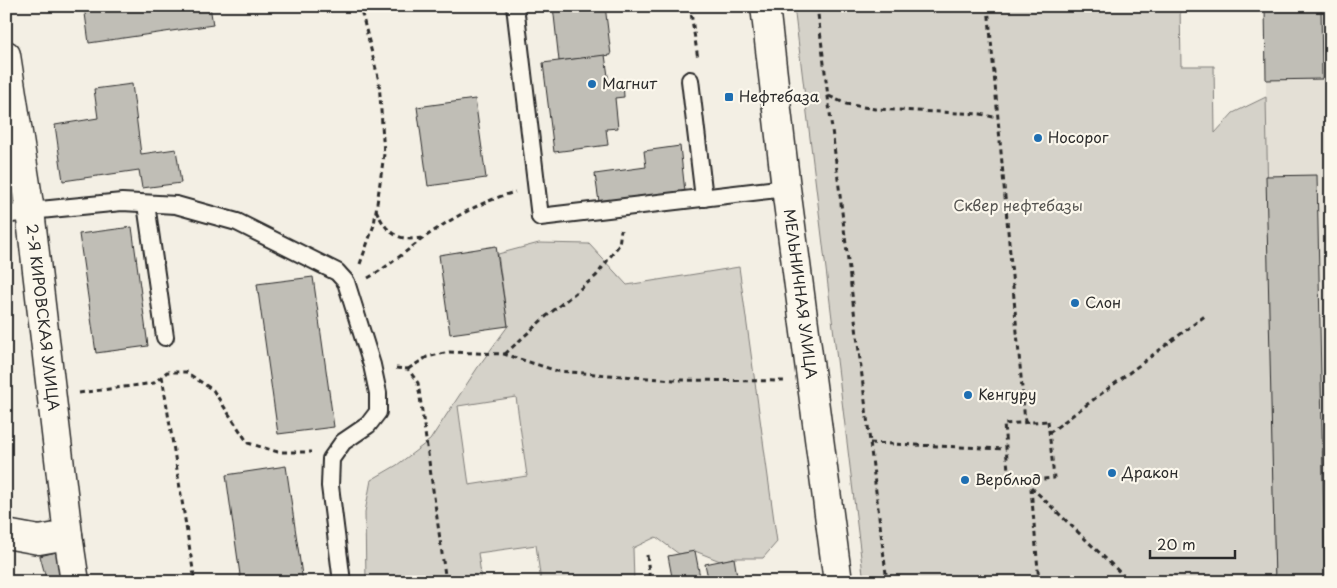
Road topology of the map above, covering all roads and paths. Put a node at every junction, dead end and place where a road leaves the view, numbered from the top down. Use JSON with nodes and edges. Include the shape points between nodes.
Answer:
{"nodes":[{"id":1,"x":360,"y":6,"type":"edge"},
{"id":2,"x":515,"y":6,"type":"edge"},
{"id":3,"x":690,"y":6,"type":"edge"},
{"id":4,"x":765,"y":6,"type":"edge"},
{"id":5,"x":818,"y":6,"type":"edge"},
{"id":6,"x":988,"y":6,"type":"edge"},
{"id":7,"x":6,"y":55,"type":"edge"},
{"id":8,"x":698,"y":61,"type":"dead end"},
{"id":9,"x":690,"y":80,"type":"dead end"},
{"id":10,"x":828,"y":96,"type":"junction"},
{"id":11,"x":998,"y":118,"type":"junction"},
{"id":12,"x":786,"y":188,"type":"junction"},
{"id":13,"x":509,"y":194,"type":"dead end"},
{"id":14,"x":704,"y":198,"type":"junction"},
{"id":15,"x":146,"y":204,"type":"junction"},
{"id":16,"x":624,"y":207,"type":"junction"},
{"id":17,"x":376,"y":210,"type":"junction"},
{"id":18,"x":18,"y":213,"type":"edge"},
{"id":19,"x":425,"y":238,"type":"junction"},
{"id":20,"x":347,"y":286,"type":"junction"},
{"id":21,"x":1206,"y":315,"type":"dead end"},
{"id":22,"x":165,"y":337,"type":"dead end"},
{"id":23,"x":504,"y":354,"type":"junction"},
{"id":24,"x":372,"y":365,"type":"junction"},
{"id":25,"x":408,"y":370,"type":"junction"},
{"id":26,"x":162,"y":376,"type":"junction"},
{"id":27,"x":812,"y":381,"type":"junction"},
{"id":28,"x":52,"y":398,"type":"junction"},
{"id":29,"x":1025,"y":422,"type":"junction"},
{"id":30,"x":1049,"y":433,"type":"junction"},
{"id":31,"x":870,"y":443,"type":"junction"},
{"id":32,"x":1006,"y":449,"type":"junction"},
{"id":33,"x":336,"y":452,"type":"junction"},
{"id":34,"x":1030,"y":480,"type":"junction"},
{"id":35,"x":1031,"y":487,"type":"junction"},
{"id":36,"x":6,"y":534,"type":"edge"},
{"id":37,"x":68,"y":535,"type":"junction"},
{"id":38,"x":647,"y":556,"type":"dead end"},
{"id":39,"x":75,"y":582,"type":"edge"},
{"id":40,"x":195,"y":582,"type":"edge"},
{"id":41,"x":342,"y":582,"type":"edge"},
{"id":42,"x":446,"y":582,"type":"edge"},
{"id":43,"x":650,"y":582,"type":"edge"},
{"id":44,"x":838,"y":582,"type":"edge"},
{"id":45,"x":887,"y":582,"type":"edge"},
{"id":46,"x":1039,"y":582,"type":"edge"},
{"id":47,"x":1130,"y":582,"type":"edge"}],
"edges":[{"from":1,"to":17,"type":"path","via":[[379,81],[384,154]]},
{"from":2,"to":16,"type":"lane","via":[[540,217]]},
{"from":3,"to":8,"type":"path"},
{"from":4,"to":12,"type":"street","name":"МЕЛЬНИЧНАЯ УЛИЦА"},
{"from":5,"to":10,"type":"path"},
{"from":6,"to":11,"type":"path"},
{"from":7,"to":18,"type":"street","name":"2-Я КИРОВСКАЯ УЛИЦА"},
{"from":9,"to":14,"type":"lane"},
{"from":10,"to":11,"type":"path","via":[[846,104],[875,109],[981,114]]},
{"from":10,"to":31,"type":"path"},
{"from":11,"to":29,"type":"path"},
{"from":12,"to":14,"type":"lane"},
{"from":12,"to":27,"type":"street","name":"МЕЛЬНИЧНАЯ УЛИЦА"},
{"from":13,"to":19,"type":"path","via":[[450,220]]},
{"from":14,"to":16,"type":"lane"},
{"from":15,"to":18,"type":"lane","via":[[122,202]]},
{"from":15,"to":20,"type":"lane","via":[[176,205],[237,222],[337,272]]},
{"from":15,"to":22,"type":"lane"},
{"from":16,"to":23,"type":"path","via":[[619,245],[596,276]]},
{"from":17,"to":19,"type":"path","via":[[383,224],[404,239]]},
{"from":17,"to":20,"type":"path","via":[[359,266]]},
{"from":18,"to":28,"type":"street","name":"2-Я КИРОВСКАЯ УЛИЦА"},
{"from":19,"to":20,"type":"path","via":[[384,269]]},
{"from":20,"to":24,"type":"lane"},
{"from":21,"to":30,"type":"path"},
{"from":23,"to":25,"type":"path","via":[[449,352],[426,358]]},
{"from":23,"to":27,"type":"path","via":[[557,371],[674,380]]},
{"from":24,"to":25,"type":"path"},
{"from":24,"to":33,"type":"lane","via":[[378,412],[368,425],[343,442]]},
{"from":25,"to":42,"type":"path","via":[[418,383]]},
{"from":26,"to":28,"type":"path","via":[[154,383]]},
{"from":26,"to":33,"type":"path","via":[[166,372],[186,372],[213,390],[248,442],[278,452]]},
{"from":26,"to":40,"type":"path"},
{"from":27,"to":44,"type":"street","name":"МЕЛЬНИЧНАЯ УЛИЦА"},
{"from":28,"to":37,"type":"street","name":"2-Я КИРОВСКАЯ УЛИЦА"},
{"from":29,"to":30,"type":"path","via":[[1048,421]]},
{"from":29,"to":32,"type":"path","via":[[1004,424]]},
{"from":30,"to":34,"type":"path","via":[[1054,478]]},
{"from":31,"to":32,"type":"path"},
{"from":31,"to":45,"type":"path"},
{"from":32,"to":34,"type":"path","via":[[1009,482]]},
{"from":33,"to":41,"type":"lane","via":[[331,459],[330,486]]},
{"from":34,"to":35,"type":"path"},
{"from":35,"to":46,"type":"path"},
{"from":35,"to":47,"type":"path"},
{"from":36,"to":37,"type":"street","via":[[39,540]]},
{"from":37,"to":39,"type":"street","name":"2-Я КИРОВСКАЯ УЛИЦА"},
{"from":38,"to":43,"type":"path"}]}
